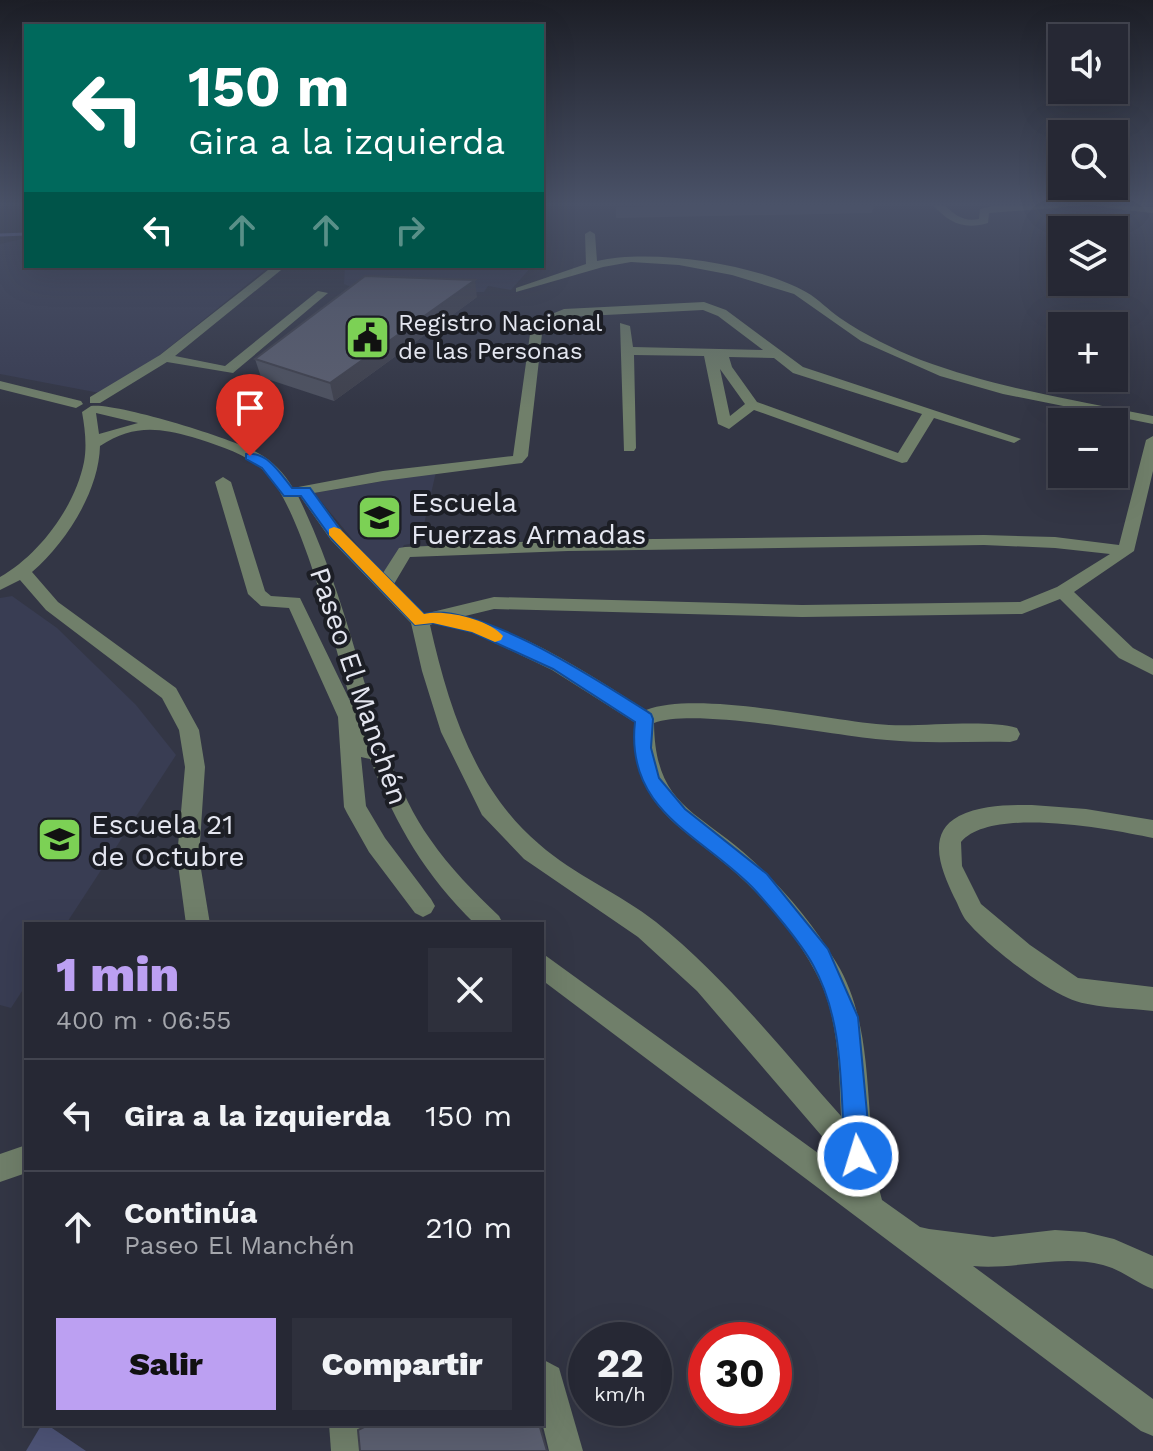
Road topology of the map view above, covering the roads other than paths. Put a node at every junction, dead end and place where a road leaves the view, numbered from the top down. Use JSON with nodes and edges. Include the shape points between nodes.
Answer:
{"nodes":[{"id":1,"x":272,"y":273,"type":"edge"},
{"id":2,"x":574,"y":273,"type":"edge"},
{"id":3,"x":728,"y":273,"type":"edge"},
{"id":4,"x":520,"y":290,"type":"dead end"},
{"id":5,"x":322,"y":293,"type":"dead end"},
{"id":6,"x":624,"y":326,"type":"dead end"},
{"id":7,"x":627,"y":351,"type":"junction"},
{"id":8,"x":716,"y":354,"type":"junction"},
{"id":9,"x":774,"y":354,"type":"junction"},
{"id":10,"x":165,"y":358,"type":"junction"},
{"id":11,"x":0,"y":385,"type":"edge"},
{"id":12,"x":752,"y":405,"type":"junction"},
{"id":13,"x":89,"y":406,"type":"junction"},
{"id":14,"x":930,"y":412,"type":"junction"},
{"id":15,"x":1153,"y":420,"type":"edge"},
{"id":16,"x":161,"y":426,"type":"junction"},
{"id":17,"x":1014,"y":439,"type":"dead end"},
{"id":18,"x":1153,"y":440,"type":"edge"},
{"id":19,"x":93,"y":444,"type":"junction"},
{"id":20,"x":629,"y":448,"type":"dead end"},
{"id":21,"x":223,"y":482,"type":"dead end"},
{"id":22,"x":297,"y":492,"type":"junction"},
{"id":23,"x":1126,"y":551,"type":"junction"},
{"id":24,"x":22,"y":571,"type":"junction"},
{"id":25,"x":0,"y":584,"type":"edge"},
{"id":26,"x":385,"y":584,"type":"junction"},
{"id":27,"x":1063,"y":591,"type":"junction"},
{"id":28,"x":427,"y":619,"type":"junction"},
{"id":29,"x":1153,"y":668,"type":"edge"},
{"id":30,"x":347,"y":715,"type":"junction"},
{"id":31,"x":644,"y":719,"type":"junction"},
{"id":32,"x":1010,"y":734,"type":"dead end"},
{"id":33,"x":386,"y":781,"type":"junction"},
{"id":34,"x":1153,"y":829,"type":"edge"},
{"id":35,"x":423,"y":906,"type":"dead end"},
{"id":36,"x":198,"y":922,"type":"edge"},
{"id":37,"x":489,"y":922,"type":"edge"},
{"id":38,"x":544,"y":967,"type":"edge"},
{"id":39,"x":1153,"y":999,"type":"edge"},
{"id":40,"x":858,"y":1156,"type":"junction"},
{"id":41,"x":24,"y":1160,"type":"edge"},
{"id":42,"x":0,"y":1168,"type":"edge"},
{"id":43,"x":871,"y":1212,"type":"junction"},
{"id":44,"x":909,"y":1240,"type":"junction"},
{"id":45,"x":1153,"y":1274,"type":"edge"},
{"id":46,"x":544,"y":1376,"type":"edge"},
{"id":47,"x":1153,"y":1419,"type":"edge"},
{"id":48,"x":346,"y":1426,"type":"edge"},
{"id":49,"x":348,"y":1451,"type":"edge"},
{"id":50,"x":566,"y":1451,"type":"edge"}],
"edges":[{"from":1,"to":10,"type":"street"},
{"from":2,"to":4,"type":"street"},
{"from":3,"to":15,"type":"street","via":[[799,292],[834,320],[922,366]]},
{"from":5,"to":10,"type":"street","via":[[228,370]]},
{"from":6,"to":7,"type":"street"},
{"from":7,"to":8,"type":"street"},
{"from":7,"to":20,"type":"street"},
{"from":8,"to":9,"type":"street"},
{"from":8,"to":12,"type":"street"},
{"from":8,"to":12,"type":"street","via":[[725,424]]},
{"from":9,"to":14,"type":"street","via":[[824,380]]},
{"from":9,"to":22,"type":"street","via":[[735,321],[704,306],[564,313],[546,321],[536,334],[517,460]]},
{"from":10,"to":13,"type":"street"},
{"from":11,"to":13,"type":"street","name":"Paseo El Manchén"},
{"from":12,"to":14,"type":"street","via":[[902,459]]},
{"from":13,"to":16,"type":"street","name":"Paseo El Manchén"},
{"from":13,"to":19,"type":"street"},
{"from":14,"to":17,"type":"street"},
{"from":16,"to":19,"type":"street","via":[[126,429]]},
{"from":16,"to":22,"type":"street","name":"Paseo El Manchén","via":[[234,447],[267,465]]},
{"from":18,"to":23,"type":"street"},
{"from":19,"to":24,"type":"street","via":[[80,494],[44,550]]},
{"from":21,"to":30,"type":"street","via":[[257,594],[267,602],[294,602]]},
{"from":22,"to":26,"type":"street"},
{"from":22,"to":33,"type":"street","name":"Paseo El Manchén"},
{"from":23,"to":26,"type":"street","via":[[1088,544],[957,542],[473,548],[405,552]]},
{"from":23,"to":27,"type":"street"},
{"from":24,"to":25,"type":"street"},
{"from":24,"to":36,"type":"street","via":[[52,606],[169,693],[189,730],[195,767],[188,857]]},
{"from":26,"to":28,"type":"street"},
{"from":27,"to":28,"type":"street","via":[[1022,608],[993,611],[494,603]]},
{"from":27,"to":29,"type":"street","via":[[1126,653]]},
{"from":28,"to":31,"type":"street","via":[[477,627],[559,665]]},
{"from":28,"to":40,"type":"street","via":[[431,671],[451,732],[490,809],[532,852],[646,929],[706,983]]},
{"from":30,"to":33,"type":"street"},
{"from":30,"to":35,"type":"street","via":[[355,807]]},
{"from":31,"to":32,"type":"street","via":[[665,711],[889,733]]},
{"from":31,"to":40,"type":"street","via":[[641,748],[651,781],[678,815],[759,881],[820,956],[847,1017]]},
{"from":33,"to":37,"type":"street","name":"Paseo El Manchén","via":[[440,873]]},
{"from":34,"to":39,"type":"street","via":[[1121,821],[999,814],[966,822],[950,839],[951,866],[973,911],[1021,953],[1074,989]]},
{"from":38,"to":43,"type":"street"},
{"from":40,"to":43,"type":"street"},
{"from":41,"to":42,"type":"street"},
{"from":43,"to":44,"type":"street"},
{"from":44,"to":45,"type":"street","via":[[957,1251],[1006,1253],[1080,1245],[1136,1261]]},
{"from":44,"to":47,"type":"street"},
{"from":46,"to":50,"type":"street"},
{"from":48,"to":49,"type":"street"}]}
